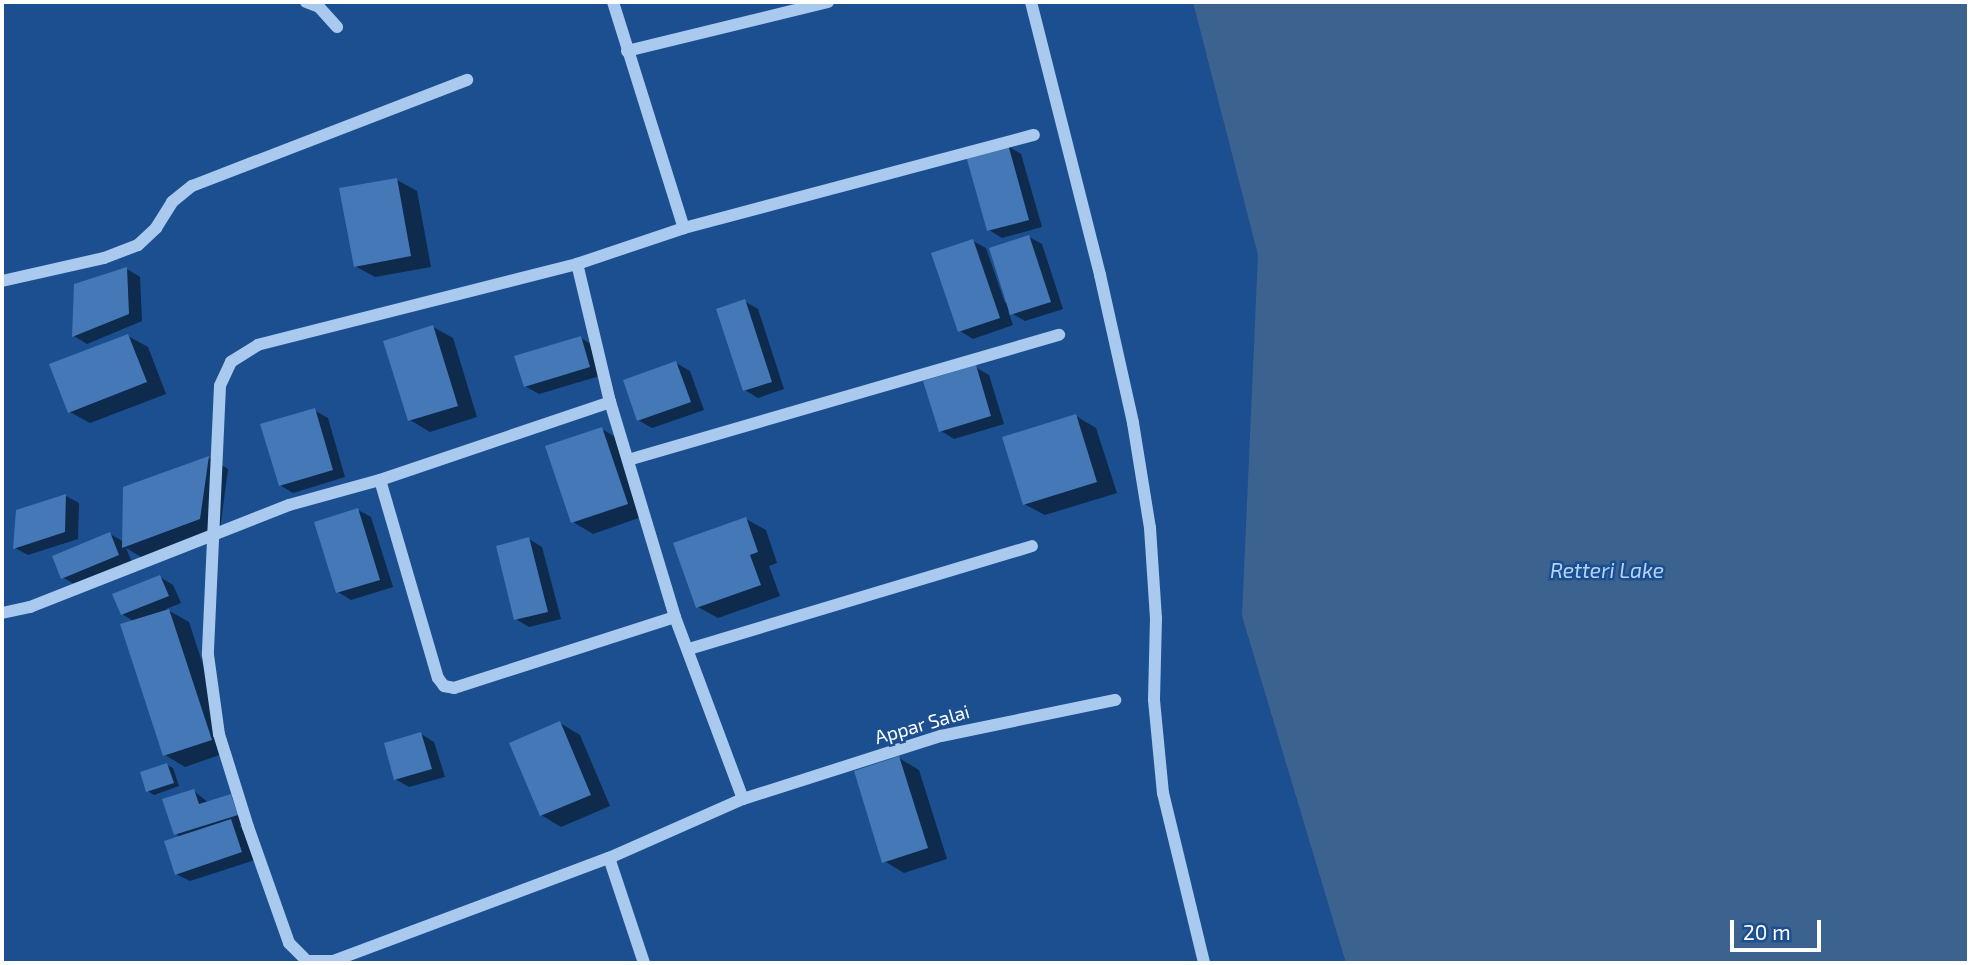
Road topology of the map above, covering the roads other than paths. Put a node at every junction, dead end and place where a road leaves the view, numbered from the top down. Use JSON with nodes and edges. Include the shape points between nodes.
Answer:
{"nodes":[{"id":1,"x":306,"y":2,"type":"edge"},
{"id":2,"x":613,"y":2,"type":"edge"},
{"id":3,"x":828,"y":2,"type":"edge"},
{"id":4,"x":1031,"y":2,"type":"edge"},
{"id":5,"x":337,"y":27,"type":"dead end"},
{"id":6,"x":627,"y":51,"type":"junction"},
{"id":7,"x":467,"y":80,"type":"dead end"},
{"id":8,"x":1034,"y":135,"type":"dead end"},
{"id":9,"x":684,"y":228,"type":"junction"},
{"id":10,"x":577,"y":264,"type":"junction"},
{"id":11,"x":2,"y":281,"type":"edge"},
{"id":12,"x":1059,"y":335,"type":"dead end"},
{"id":13,"x":610,"y":402,"type":"junction"},
{"id":14,"x":628,"y":460,"type":"junction"},
{"id":15,"x":380,"y":480,"type":"junction"},
{"id":16,"x":214,"y":535,"type":"junction"},
{"id":17,"x":1032,"y":546,"type":"dead end"},
{"id":18,"x":2,"y":613,"type":"edge"},
{"id":19,"x":675,"y":617,"type":"junction"},
{"id":20,"x":689,"y":649,"type":"junction"},
{"id":21,"x":1115,"y":700,"type":"dead end"},
{"id":22,"x":743,"y":799,"type":"junction"},
{"id":23,"x":609,"y":858,"type":"junction"},
{"id":24,"x":644,"y":963,"type":"edge"},
{"id":25,"x":1204,"y":963,"type":"edge"}],
"edges":[{"from":1,"to":5,"type":"street","via":[[319,7]]},
{"from":2,"to":6,"type":"street"},
{"from":3,"to":6,"type":"street"},
{"from":4,"to":25,"type":"street","via":[[1133,422],[1150,528],[1156,618],[1154,700],[1163,793]]},
{"from":6,"to":9,"type":"street"},
{"from":7,"to":11,"type":"street","via":[[192,186],[172,202],[138,246]]},
{"from":8,"to":9,"type":"street","name":"Appar Salai"},
{"from":9,"to":10,"type":"street","name":"Appar Salai"},
{"from":10,"to":13,"type":"street"},
{"from":10,"to":16,"type":"street","name":"Appar Salai","via":[[258,345],[231,362],[220,386]]},
{"from":12,"to":14,"type":"street"},
{"from":13,"to":14,"type":"street"},
{"from":13,"to":15,"type":"street"},
{"from":14,"to":19,"type":"street"},
{"from":15,"to":16,"type":"street","via":[[289,506]]},
{"from":15,"to":19,"type":"street","via":[[444,686],[454,688]]},
{"from":16,"to":18,"type":"street","via":[[30,607]]},
{"from":16,"to":23,"type":"street","name":"Appar Salai","via":[[208,655],[219,734],[289,943],[307,961],[333,961]]},
{"from":17,"to":20,"type":"street"},
{"from":19,"to":20,"type":"street"},
{"from":20,"to":22,"type":"street"},
{"from":21,"to":22,"type":"street","name":"Appar Salai","via":[[941,736]]},
{"from":22,"to":23,"type":"street","name":"Appar Salai"},
{"from":23,"to":24,"type":"street"}]}
